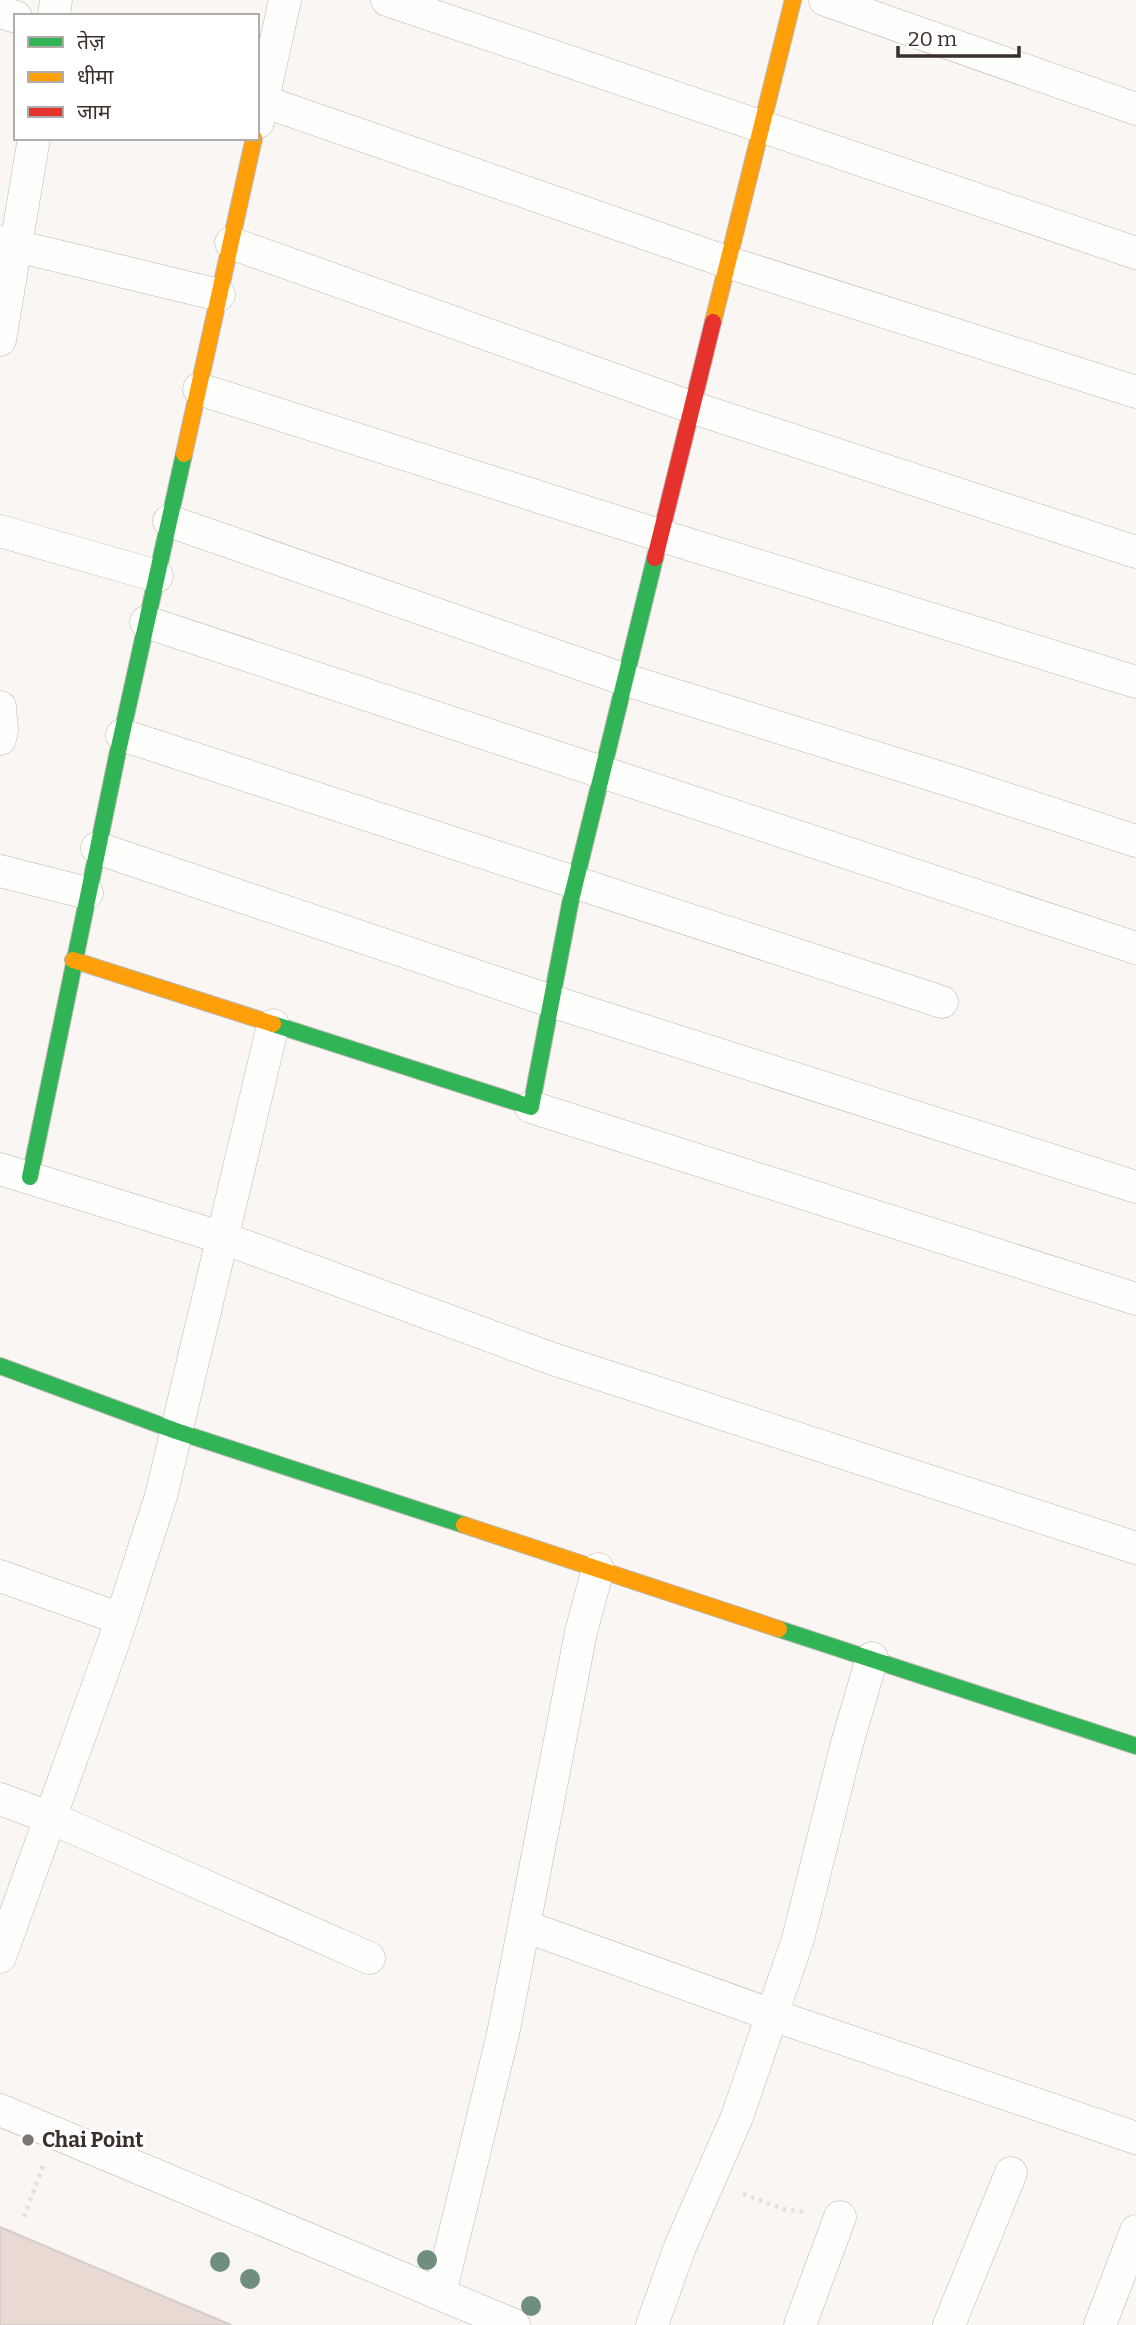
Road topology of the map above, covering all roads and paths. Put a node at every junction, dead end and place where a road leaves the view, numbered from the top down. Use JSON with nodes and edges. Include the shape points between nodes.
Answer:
{"nodes":[{"id":1,"x":285,"y":0,"type":"edge"},
{"id":2,"x":387,"y":0,"type":"edge"},
{"id":3,"x":793,"y":0,"type":"edge"},
{"id":4,"x":825,"y":0,"type":"edge"},
{"id":5,"x":259,"y":108,"type":"edge"},
{"id":6,"x":1136,"y":109,"type":"edge"},
{"id":7,"x":762,"y":128,"type":"junction"},
{"id":8,"x":34,"y":140,"type":"edge"},
{"id":9,"x":254,"y":140,"type":"edge"},
{"id":10,"x":231,"y":243,"type":"junction"},
{"id":11,"x":8,"y":244,"type":"edge"},
{"id":12,"x":1136,"y":253,"type":"edge"},
{"id":13,"x":730,"y":263,"type":"junction"},
{"id":14,"x":219,"y":295,"type":"junction"},
{"id":15,"x":0,"y":340,"type":"edge"},
{"id":16,"x":199,"y":389,"type":"junction"},
{"id":17,"x":1136,"y":392,"type":"edge"},
{"id":18,"x":694,"y":408,"type":"junction"},
{"id":19,"x":169,"y":521,"type":"junction"},
{"id":20,"x":0,"y":531,"type":"edge"},
{"id":21,"x":662,"y":536,"type":"junction"},
{"id":22,"x":1136,"y":552,"type":"edge"},
{"id":23,"x":157,"y":576,"type":"junction"},
{"id":24,"x":146,"y":622,"type":"junction"},
{"id":25,"x":626,"y":681,"type":"junction"},
{"id":26,"x":1136,"y":682,"type":"edge"},
{"id":27,"x":0,"y":708,"type":"edge"},
{"id":28,"x":121,"y":735,"type":"junction"},
{"id":29,"x":0,"y":739,"type":"edge"},
{"id":30,"x":603,"y":773,"type":"junction"},
{"id":31,"x":1136,"y":841,"type":"edge"},
{"id":32,"x":97,"y":848,"type":"junction"},
{"id":33,"x":0,"y":870,"type":"edge"},
{"id":34,"x":576,"y":881,"type":"junction"},
{"id":35,"x":87,"y":893,"type":"junction"},
{"id":36,"x":1136,"y":948,"type":"edge"},
{"id":37,"x":73,"y":960,"type":"junction"},
{"id":38,"x":551,"y":1001,"type":"junction"},
{"id":39,"x":943,"y":1002,"type":"dead end"},
{"id":40,"x":273,"y":1025,"type":"junction"},
{"id":41,"x":531,"y":1107,"type":"junction"},
{"id":42,"x":0,"y":1169,"type":"edge"},
{"id":43,"x":30,"y":1177,"type":"junction"},
{"id":44,"x":1136,"y":1187,"type":"edge"},
{"id":45,"x":223,"y":1238,"type":"junction"},
{"id":46,"x":1136,"y":1299,"type":"edge"},
{"id":47,"x":0,"y":1366,"type":"edge"},
{"id":48,"x":176,"y":1431,"type":"junction"},
{"id":49,"x":1136,"y":1548,"type":"edge"},
{"id":50,"x":598,"y":1569,"type":"junction"},
{"id":51,"x":0,"y":1576,"type":"edge"},
{"id":52,"x":121,"y":1619,"type":"junction"},
{"id":53,"x":872,"y":1658,"type":"junction"},
{"id":54,"x":1136,"y":1746,"type":"edge"},
{"id":55,"x":0,"y":1799,"type":"edge"},
{"id":56,"x":51,"y":1818,"type":"junction"},
{"id":57,"x":524,"y":1926,"type":"junction"},
{"id":58,"x":0,"y":1957,"type":"edge"},
{"id":59,"x":369,"y":1958,"type":"dead end"},
{"id":60,"x":772,"y":2015,"type":"junction"},
{"id":61,"x":0,"y":2110,"type":"edge"},
{"id":62,"x":55,"y":2133,"type":"junction"},
{"id":63,"x":1136,"y":2138,"type":"edge"},
{"id":64,"x":1011,"y":2173,"type":"dead end"},
{"id":65,"x":709,"y":2181,"type":"junction"},
{"id":66,"x":24,"y":2217,"type":"dead end"},
{"id":67,"x":840,"y":2217,"type":"joint"},
{"id":68,"x":1136,"y":2231,"type":"edge"},
{"id":69,"x":439,"y":2294,"type":"junction"},
{"id":70,"x":470,"y":2316,"type":"edge"},
{"id":71,"x":514,"y":2325,"type":"edge"},
{"id":72,"x":652,"y":2325,"type":"edge"},
{"id":73,"x":800,"y":2325,"type":"edge"},
{"id":74,"x":949,"y":2325,"type":"edge"},
{"id":75,"x":1100,"y":2325,"type":"edge"}],
"edges":[{"from":1,"to":5,"type":"street"},
{"from":2,"to":7,"type":"street"},
{"from":3,"to":7,"type":"street"},
{"from":4,"to":6,"type":"street"},
{"from":5,"to":13,"type":"street"},
{"from":7,"to":12,"type":"street"},
{"from":7,"to":13,"type":"street"},
{"from":8,"to":11,"type":"street"},
{"from":9,"to":10,"type":"street"},
{"from":10,"to":14,"type":"street"},
{"from":10,"to":18,"type":"street"},
{"from":11,"to":14,"type":"street"},
{"from":11,"to":15,"type":"street"},
{"from":13,"to":17,"type":"street"},
{"from":13,"to":18,"type":"street"},
{"from":14,"to":16,"type":"street"},
{"from":16,"to":19,"type":"street"},
{"from":16,"to":21,"type":"street"},
{"from":18,"to":21,"type":"street"},
{"from":18,"to":22,"type":"street"},
{"from":19,"to":23,"type":"street"},
{"from":19,"to":25,"type":"street"},
{"from":20,"to":23,"type":"street"},
{"from":21,"to":25,"type":"street"},
{"from":21,"to":26,"type":"street"},
{"from":23,"to":24,"type":"street"},
{"from":24,"to":28,"type":"street"},
{"from":24,"to":30,"type":"street"},
{"from":25,"to":30,"type":"street"},
{"from":25,"to":31,"type":"street"},
{"from":27,"to":29,"type":"street"},
{"from":28,"to":32,"type":"street"},
{"from":28,"to":34,"type":"street"},
{"from":30,"to":34,"type":"street"},
{"from":30,"to":36,"type":"street"},
{"from":32,"to":35,"type":"street"},
{"from":32,"to":38,"type":"street"},
{"from":33,"to":35,"type":"street"},
{"from":34,"to":38,"type":"street"},
{"from":34,"to":39,"type":"street"},
{"from":35,"to":37,"type":"street"},
{"from":37,"to":40,"type":"street"},
{"from":37,"to":43,"type":"street"},
{"from":38,"to":41,"type":"street"},
{"from":38,"to":44,"type":"street"},
{"from":40,"to":41,"type":"street"},
{"from":40,"to":45,"type":"street"},
{"from":41,"to":46,"type":"street"},
{"from":42,"to":43,"type":"street"},
{"from":43,"to":45,"type":"street"},
{"from":45,"to":48,"type":"street"},
{"from":45,"to":49,"type":"street","via":[[553,1359]]},
{"from":47,"to":48,"type":"street"},
{"from":48,"to":50,"type":"street"},
{"from":48,"to":52,"type":"street","via":[[161,1496]]},
{"from":50,"to":53,"type":"street"},
{"from":50,"to":57,"type":"street","via":[[581,1632]]},
{"from":51,"to":52,"type":"street"},
{"from":52,"to":56,"type":"street"},
{"from":53,"to":54,"type":"street"},
{"from":53,"to":60,"type":"street","via":[[798,1939]]},
{"from":55,"to":56,"type":"street"},
{"from":56,"to":58,"type":"street"},
{"from":56,"to":59,"type":"street"},
{"from":57,"to":60,"type":"street"},
{"from":57,"to":69,"type":"street","via":[[503,2034]]},
{"from":60,"to":63,"type":"street"},
{"from":60,"to":65,"type":"street"},
{"from":61,"to":62,"type":"street"},
{"from":62,"to":66,"type":"path"},
{"from":62,"to":69,"type":"street"},
{"from":64,"to":74,"type":"street"},
{"from":65,"to":67,"type":"path","via":[[783,2209]]},
{"from":65,"to":72,"type":"street"},
{"from":67,"to":73,"type":"street"},
{"from":68,"to":75,"type":"street"},
{"from":69,"to":70,"type":"street"},
{"from":70,"to":71,"type":"street"}]}
